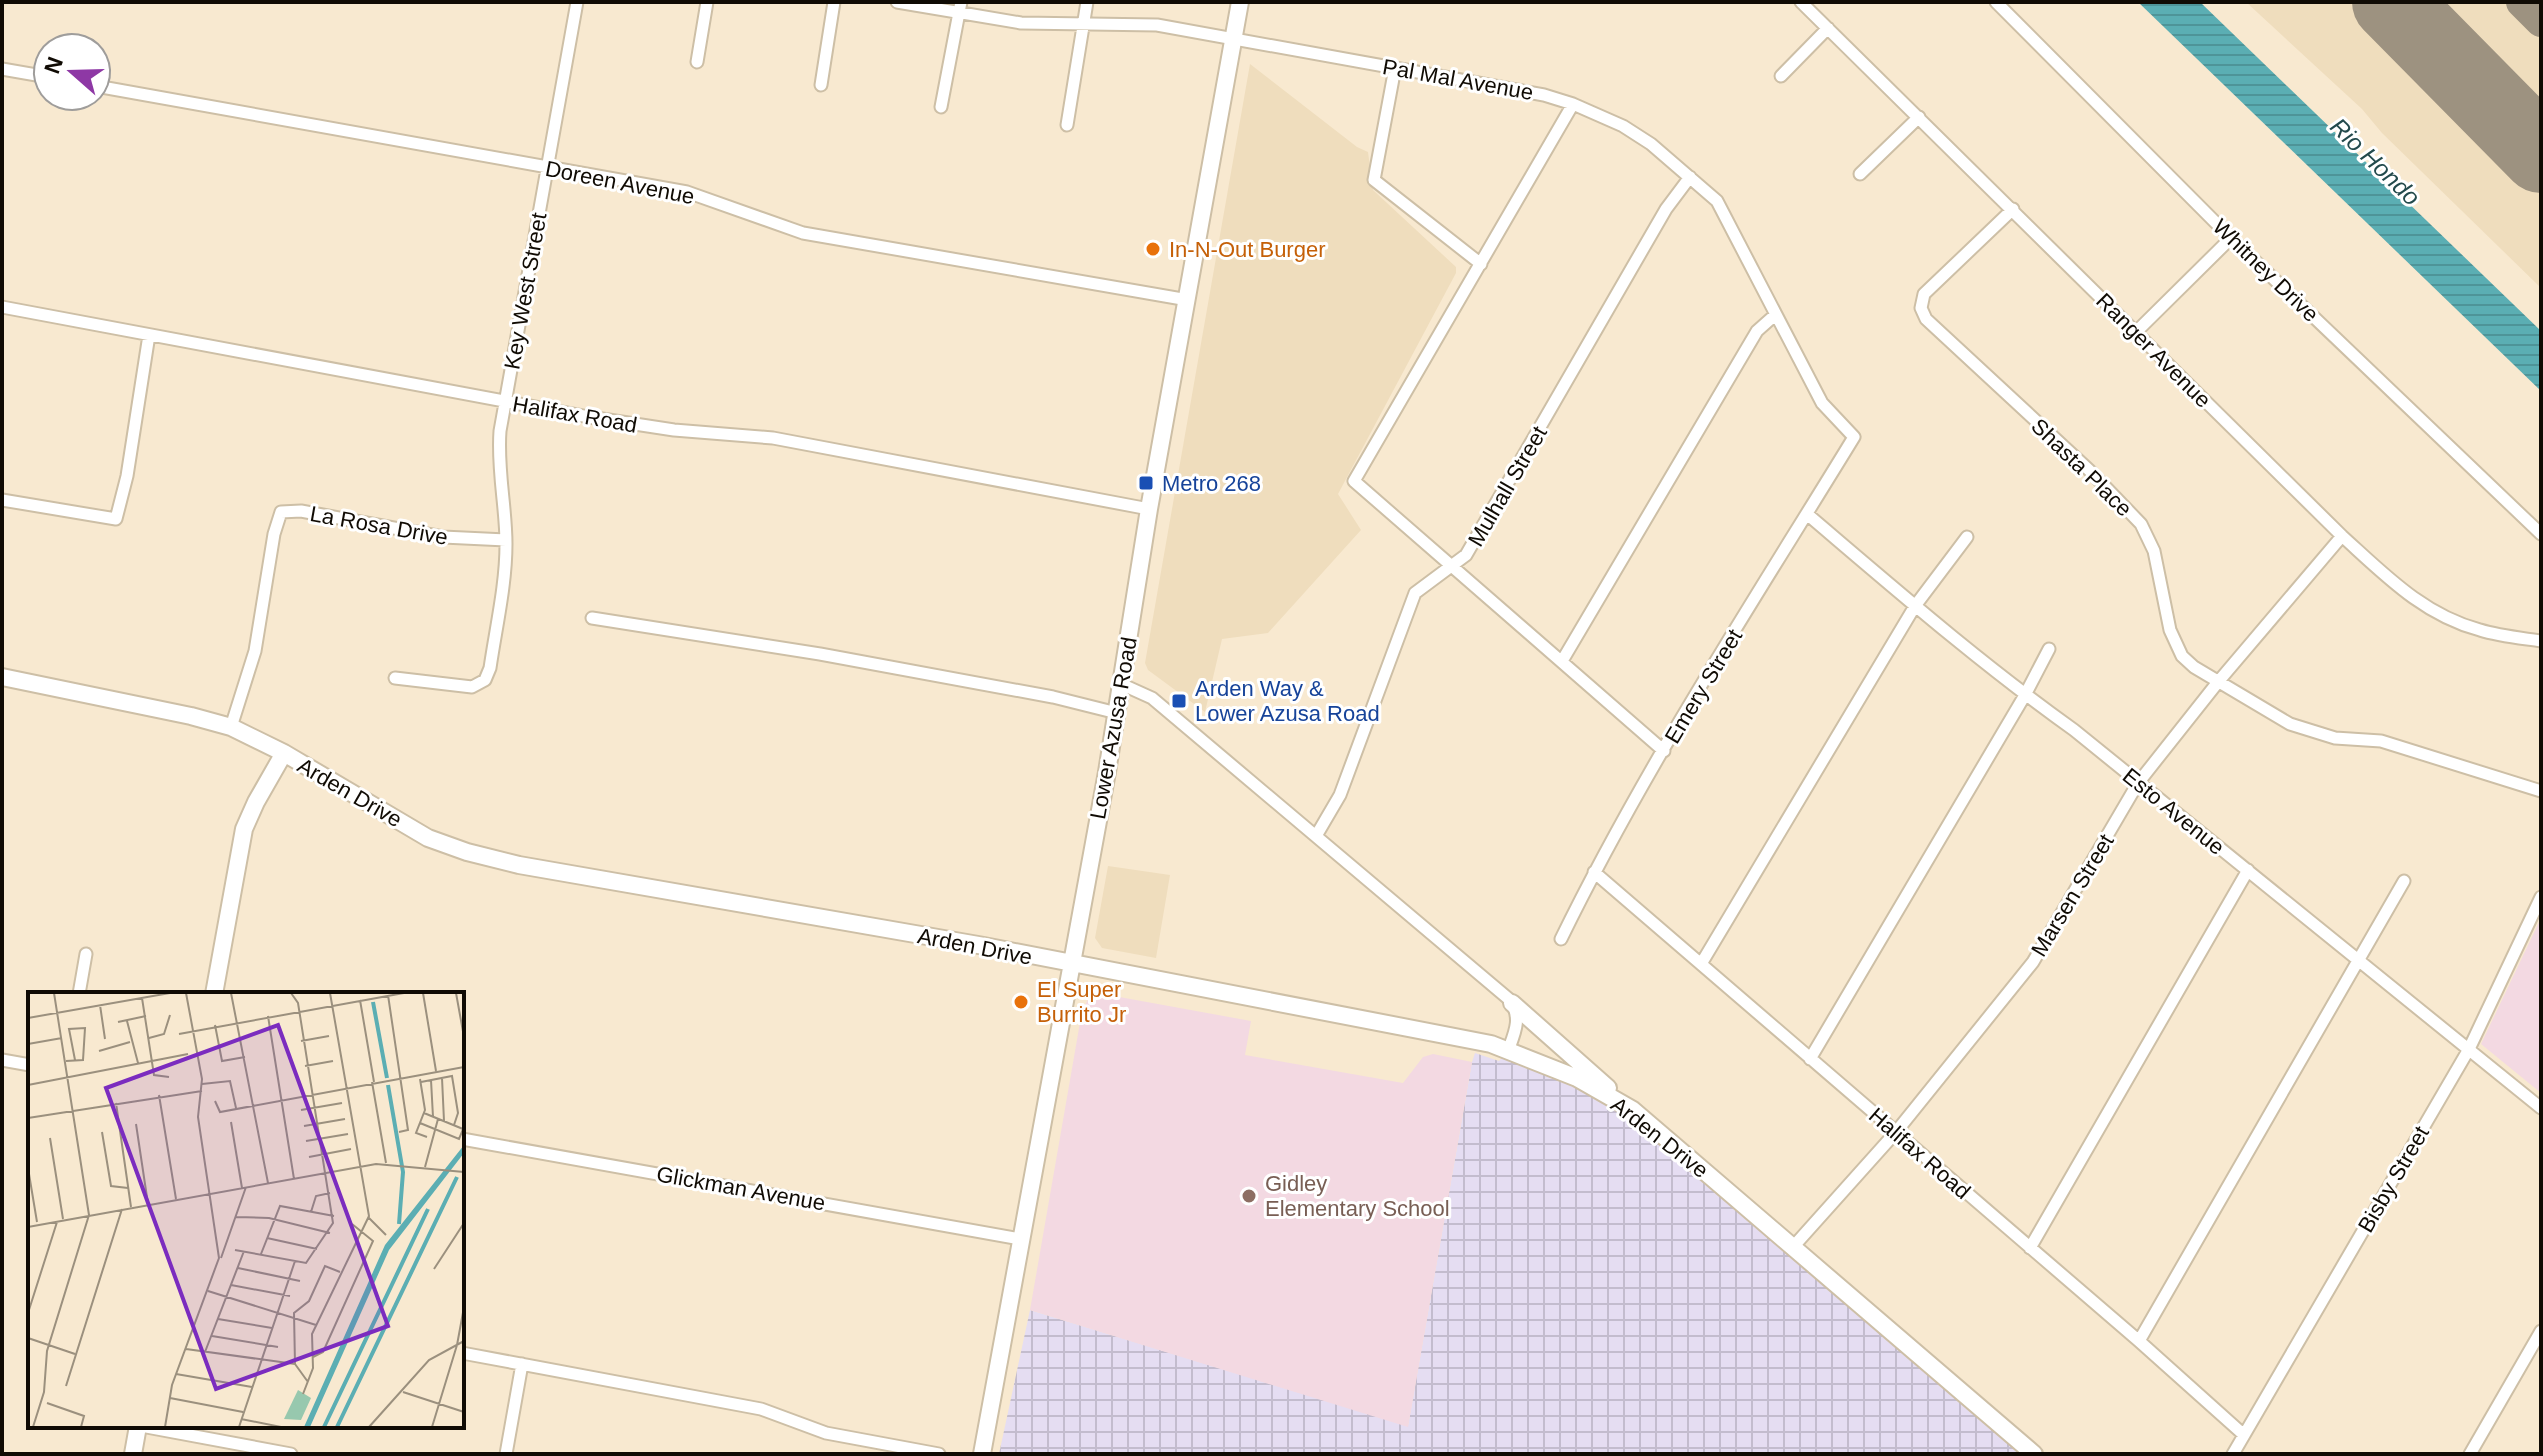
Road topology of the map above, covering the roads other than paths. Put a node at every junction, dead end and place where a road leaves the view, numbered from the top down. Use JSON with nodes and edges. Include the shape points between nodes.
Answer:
{"nodes":[{"id":1,"x":577,"y":2,"type":"edge"},
{"id":2,"x":707,"y":2,"type":"edge"},
{"id":3,"x":834,"y":2,"type":"edge"},
{"id":4,"x":897,"y":2,"type":"edge"},
{"id":5,"x":1087,"y":2,"type":"edge"},
{"id":6,"x":1240,"y":2,"type":"edge"},
{"id":7,"x":1801,"y":2,"type":"edge"},
{"id":8,"x":1996,"y":2,"type":"edge"},
{"id":9,"x":960,"y":8,"type":"edge"},
{"id":10,"x":1084,"y":24,"type":"junction"},
{"id":11,"x":1828,"y":28,"type":"junction"},
{"id":12,"x":1234,"y":39,"type":"junction"},
{"id":13,"x":697,"y":62,"type":"dead end"},
{"id":14,"x":1395,"y":68,"type":"junction"},
{"id":15,"x":2,"y":69,"type":"edge"},
{"id":16,"x":32,"y":74,"type":"edge"},
{"id":17,"x":1781,"y":76,"type":"dead end"},
{"id":18,"x":821,"y":85,"type":"dead end"},
{"id":19,"x":112,"y":89,"type":"edge"},
{"id":20,"x":1573,"y":104,"type":"junction"},
{"id":21,"x":941,"y":107,"type":"dead end"},
{"id":22,"x":1919,"y":117,"type":"junction"},
{"id":23,"x":1067,"y":125,"type":"dead end"},
{"id":24,"x":547,"y":167,"type":"junction"},
{"id":25,"x":1860,"y":174,"type":"dead end"},
{"id":26,"x":1690,"y":177,"type":"junction"},
{"id":27,"x":2013,"y":209,"type":"junction"},
{"id":28,"x":2231,"y":238,"type":"junction"},
{"id":29,"x":1481,"y":264,"type":"junction"},
{"id":30,"x":1188,"y":300,"type":"junction"},
{"id":31,"x":2,"y":307,"type":"edge"},
{"id":32,"x":1775,"y":315,"type":"junction"},
{"id":33,"x":2136,"y":332,"type":"junction"},
{"id":34,"x":149,"y":335,"type":"junction"},
{"id":35,"x":505,"y":402,"type":"junction"},
{"id":36,"x":1854,"y":437,"type":"joint"},
{"id":37,"x":2,"y":500,"type":"edge"},
{"id":38,"x":1149,"y":509,"type":"junction"},
{"id":39,"x":1807,"y":514,"type":"junction"},
{"id":40,"x":2541,"y":534,"type":"edge"},
{"id":41,"x":2342,"y":536,"type":"junction"},
{"id":42,"x":1967,"y":537,"type":"dead end"},
{"id":43,"x":506,"y":540,"type":"junction"},
{"id":44,"x":1450,"y":565,"type":"junction"},
{"id":45,"x":1915,"y":606,"type":"junction"},
{"id":46,"x":592,"y":618,"type":"dead end"},
{"id":47,"x":2541,"y":641,"type":"edge"},
{"id":48,"x":2049,"y":649,"type":"dead end"},
{"id":49,"x":1562,"y":661,"type":"junction"},
{"id":50,"x":2,"y":677,"type":"edge"},
{"id":51,"x":395,"y":678,"type":"dead end"},
{"id":52,"x":2218,"y":682,"type":"junction"},
{"id":53,"x":1121,"y":684,"type":"junction"},
{"id":54,"x":2025,"y":695,"type":"junction"},
{"id":55,"x":1117,"y":713,"type":"junction"},
{"id":56,"x":231,"y":727,"type":"junction"},
{"id":57,"x":1664,"y":751,"type":"junction"},
{"id":58,"x":284,"y":753,"type":"junction"},
{"id":59,"x":2138,"y":783,"type":"junction"},
{"id":60,"x":2541,"y":791,"type":"edge"},
{"id":61,"x":1316,"y":836,"type":"junction"},
{"id":62,"x":2248,"y":870,"type":"junction"},
{"id":63,"x":1594,"y":872,"type":"junction"},
{"id":64,"x":2404,"y":881,"type":"dead end"},
{"id":65,"x":2541,"y":897,"type":"edge"},
{"id":66,"x":1561,"y":939,"type":"dead end"},
{"id":67,"x":86,"y":954,"type":"dead end"},
{"id":68,"x":2357,"y":960,"type":"junction"},
{"id":69,"x":1701,"y":964,"type":"junction"},
{"id":70,"x":1071,"y":965,"type":"junction"},
{"id":71,"x":79,"y":992,"type":"edge"},
{"id":72,"x":214,"y":992,"type":"edge"},
{"id":73,"x":1512,"y":1003,"type":"junction"},
{"id":74,"x":2469,"y":1049,"type":"junction"},
{"id":75,"x":1508,"y":1051,"type":"junction"},
{"id":76,"x":1810,"y":1059,"type":"junction"},
{"id":77,"x":2,"y":1060,"type":"edge"},
{"id":78,"x":28,"y":1065,"type":"edge"},
{"id":79,"x":2541,"y":1108,"type":"edge"},
{"id":80,"x":1633,"y":1110,"type":"junction"},
{"id":81,"x":1896,"y":1132,"type":"junction"},
{"id":82,"x":464,"y":1139,"type":"edge"},
{"id":83,"x":1020,"y":1239,"type":"junction"},
{"id":84,"x":1793,"y":1247,"type":"junction"},
{"id":85,"x":2030,"y":1248,"type":"junction"},
{"id":86,"x":2541,"y":1331,"type":"edge"},
{"id":87,"x":2139,"y":1341,"type":"junction"},
{"id":88,"x":464,"y":1353,"type":"edge"},
{"id":89,"x":522,"y":1364,"type":"junction"},
{"id":90,"x":140,"y":1428,"type":"edge"},
{"id":91,"x":151,"y":1428,"type":"edge"},
{"id":92,"x":2244,"y":1435,"type":"junction"},
{"id":93,"x":133,"y":1454,"type":"edge"},
{"id":94,"x":291,"y":1454,"type":"edge"},
{"id":95,"x":506,"y":1454,"type":"edge"},
{"id":96,"x":939,"y":1454,"type":"edge"},
{"id":97,"x":982,"y":1454,"type":"edge"},
{"id":98,"x":2034,"y":1454,"type":"edge"},
{"id":99,"x":2233,"y":1454,"type":"edge"},
{"id":100,"x":2470,"y":1454,"type":"edge"}],
"edges":[{"from":1,"to":24,"type":"street","name":"Key West Street"},
{"from":2,"to":13,"type":"street"},
{"from":3,"to":18,"type":"street"},
{"from":4,"to":9,"type":"street","name":"Pal Mal Avenue"},
{"from":5,"to":10,"type":"street"},
{"from":6,"to":12,"type":"street","name":"Lower Azusa Road"},
{"from":7,"to":11,"type":"street","name":"Ranger Avenue"},
{"from":8,"to":28,"type":"street","name":"Whitney Drive"},
{"from":9,"to":10,"type":"street","name":"Pal Mal Avenue","via":[[1021,23]]},
{"from":9,"to":21,"type":"street"},
{"from":10,"to":12,"type":"street","name":"Pal Mal Avenue","via":[[1157,25]]},
{"from":10,"to":23,"type":"street"},
{"from":11,"to":17,"type":"street"},
{"from":11,"to":22,"type":"street","name":"Ranger Avenue"},
{"from":12,"to":14,"type":"street","name":"Pal Mal Avenue"},
{"from":12,"to":30,"type":"street","name":"Lower Azusa Road"},
{"from":14,"to":20,"type":"street","name":"Pal Mal Avenue"},
{"from":14,"to":29,"type":"street","via":[[1374,180]]},
{"from":15,"to":16,"type":"street"},
{"from":19,"to":24,"type":"street","name":"Doreen Avenue"},
{"from":20,"to":26,"type":"street","name":"Pal Mal Avenue","via":[[1623,126]]},
{"from":20,"to":29,"type":"street"},
{"from":22,"to":25,"type":"street"},
{"from":22,"to":27,"type":"street","name":"Ranger Avenue"},
{"from":24,"to":30,"type":"street","name":"Doreen Avenue","via":[[687,192],[803,233]]},
{"from":24,"to":35,"type":"street","name":"Key West Street"},
{"from":26,"to":32,"type":"street","name":"Pal Mal Avenue","via":[[1717,201]]},
{"from":26,"to":44,"type":"street","name":"Mulhall Street","via":[[1666,209],[1466,555]]},
{"from":27,"to":33,"type":"street","name":"Ranger Avenue"},
{"from":27,"to":52,"type":"street","name":"Shasta Place","via":[[1924,294],[1921,308],[1926,319],[2141,524],[2154,551],[2170,630],[2182,656]]},
{"from":28,"to":33,"type":"street"},
{"from":28,"to":40,"type":"street","name":"Whitney Drive"},
{"from":29,"to":44,"type":"street","via":[[1354,481]]},
{"from":30,"to":38,"type":"street","name":"Lower Azusa Road"},
{"from":31,"to":34,"type":"street","name":"Halifax Road"},
{"from":32,"to":36,"type":"street","name":"Pal Mal Avenue","via":[[1822,403]]},
{"from":32,"to":49,"type":"street","via":[[1757,331]]},
{"from":33,"to":41,"type":"street","name":"Ranger Avenue"},
{"from":34,"to":35,"type":"street","name":"Halifax Road"},
{"from":34,"to":37,"type":"street","via":[[116,519]]},
{"from":35,"to":38,"type":"street","name":"Halifax Road","via":[[637,426],[773,438]]},
{"from":35,"to":43,"type":"street","name":"Key West Street","via":[[498,458]]},
{"from":36,"to":39,"type":"street","name":"Emery Street"},
{"from":38,"to":53,"type":"street","name":"Lower Azusa Road"},
{"from":39,"to":45,"type":"street","name":"Esto Avenue"},
{"from":39,"to":57,"type":"street","name":"Emery Street"},
{"from":41,"to":47,"type":"street","name":"Ranger Avenue","via":[[2399,589],[2450,620]]},
{"from":41,"to":52,"type":"street","name":"Marsen Street"},
{"from":42,"to":45,"type":"street"},
{"from":43,"to":51,"type":"street","name":"Key West Street","via":[[485,680],[457,687]]},
{"from":43,"to":56,"type":"street","name":"La Rosa Drive","via":[[443,537],[301,511],[281,512],[255,651]]},
{"from":44,"to":49,"type":"street"},
{"from":44,"to":61,"type":"street","name":"Mulhall Street","via":[[1415,593],[1340,795]]},
{"from":45,"to":54,"type":"street","name":"Esto Avenue"},
{"from":45,"to":69,"type":"street"},
{"from":46,"to":55,"type":"street","via":[[836,657]]},
{"from":48,"to":54,"type":"street"},
{"from":49,"to":57,"type":"street"},
{"from":50,"to":56,"type":"street","name":"Arden Drive"},
{"from":52,"to":59,"type":"street","name":"Marsen Street"},
{"from":52,"to":60,"type":"street","name":"Shasta Place","via":[[2290,724],[2335,738],[2381,741]]},
{"from":53,"to":55,"type":"street","name":"Lower Azusa Road"},
{"from":53,"to":61,"type":"street","via":[[1152,698]]},
{"from":54,"to":59,"type":"street","name":"Esto Avenue"},
{"from":54,"to":76,"type":"street"},
{"from":55,"to":70,"type":"street","name":"Lower Azusa Road"},
{"from":56,"to":58,"type":"street","name":"Arden Drive"},
{"from":57,"to":63,"type":"street","name":"Emery Street"},
{"from":58,"to":70,"type":"street","name":"Arden Drive","via":[[428,838],[467,852]]},
{"from":58,"to":72,"type":"street","via":[[244,829]]},
{"from":59,"to":62,"type":"street","name":"Esto Avenue"},
{"from":59,"to":81,"type":"street","name":"Marsen Street","via":[[2033,962]]},
{"from":61,"to":73,"type":"street"},
{"from":62,"to":68,"type":"street","name":"Esto Avenue"},
{"from":62,"to":85,"type":"street"},
{"from":63,"to":66,"type":"street","name":"Emery Street"},
{"from":63,"to":69,"type":"street","name":"Halifax Road"},
{"from":64,"to":68,"type":"street"},
{"from":65,"to":74,"type":"street","name":"Bisby Street"},
{"from":67,"to":71,"type":"street"},
{"from":68,"to":74,"type":"street","name":"Esto Avenue"},
{"from":68,"to":87,"type":"street"},
{"from":69,"to":76,"type":"street","name":"Halifax Road"},
{"from":70,"to":75,"type":"street","name":"Arden Drive"},
{"from":70,"to":83,"type":"street","name":"Lower Azusa Road"},
{"from":73,"to":75,"type":"street","via":[[1518,1024]]},
{"from":73,"to":80,"type":"street"},
{"from":74,"to":79,"type":"street","name":"Esto Avenue"},
{"from":74,"to":92,"type":"street","name":"Bisby Street"},
{"from":75,"to":80,"type":"street","name":"Arden Drive","via":[[1577,1078]]},
{"from":76,"to":81,"type":"street","name":"Halifax Road"},
{"from":77,"to":78,"type":"street"},
{"from":80,"to":84,"type":"street","name":"Arden Drive"},
{"from":81,"to":84,"type":"street","name":"Marsen Street"},
{"from":81,"to":85,"type":"street","name":"Halifax Road"},
{"from":82,"to":83,"type":"street","name":"Glickman Avenue"},
{"from":83,"to":97,"type":"street","name":"Lower Azusa Road"},
{"from":84,"to":98,"type":"street","name":"Arden Drive"},
{"from":85,"to":87,"type":"street","name":"Halifax Road"},
{"from":86,"to":100,"type":"street"},
{"from":87,"to":92,"type":"street","name":"Halifax Road"},
{"from":88,"to":89,"type":"street"},
{"from":89,"to":95,"type":"street"},
{"from":89,"to":96,"type":"street","via":[[761,1409],[826,1433]]},
{"from":90,"to":93,"type":"street"},
{"from":91,"to":94,"type":"street"},
{"from":92,"to":99,"type":"street","name":"Bisby Street"}]}
